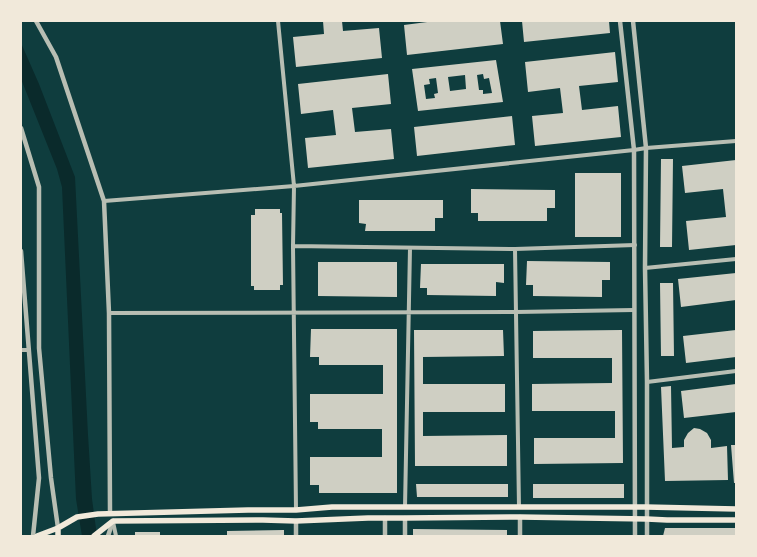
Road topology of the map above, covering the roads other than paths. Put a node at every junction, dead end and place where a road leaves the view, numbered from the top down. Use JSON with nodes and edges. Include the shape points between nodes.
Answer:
{"nodes":[{"id":1,"x":36,"y":21,"type":"edge"},
{"id":2,"x":278,"y":21,"type":"edge"},
{"id":3,"x":620,"y":21,"type":"edge"},
{"id":4,"x":633,"y":21,"type":"edge"},
{"id":5,"x":21,"y":128,"type":"edge"},
{"id":6,"x":736,"y":141,"type":"edge"},
{"id":7,"x":646,"y":148,"type":"junction"},
{"id":8,"x":634,"y":150,"type":"junction"},
{"id":9,"x":294,"y":186,"type":"junction"},
{"id":10,"x":104,"y":201,"type":"junction"},
{"id":11,"x":635,"y":245,"type":"junction"},
{"id":12,"x":293,"y":246,"type":"junction"},
{"id":13,"x":410,"y":248,"type":"junction"},
{"id":14,"x":514,"y":249,"type":"junction"},
{"id":15,"x":21,"y":251,"type":"edge"},
{"id":16,"x":736,"y":259,"type":"edge"},
{"id":17,"x":645,"y":268,"type":"junction"},
{"id":18,"x":634,"y":310,"type":"junction"},
{"id":19,"x":294,"y":312,"type":"junction"},
{"id":20,"x":409,"y":312,"type":"junction"},
{"id":21,"x":516,"y":312,"type":"junction"},
{"id":22,"x":109,"y":314,"type":"junction"},
{"id":23,"x":21,"y":350,"type":"edge"},
{"id":24,"x":29,"y":350,"type":"junction"},
{"id":25,"x":736,"y":371,"type":"edge"},
{"id":26,"x":647,"y":382,"type":"junction"},
{"id":27,"x":519,"y":506,"type":"junction"},
{"id":28,"x":635,"y":507,"type":"junction"},
{"id":29,"x":646,"y":507,"type":"junction"},
{"id":30,"x":405,"y":508,"type":"junction"},
{"id":31,"x":736,"y":508,"type":"edge"},
{"id":32,"x":296,"y":510,"type":"junction"},
{"id":33,"x":110,"y":513,"type":"junction"},
{"id":34,"x":520,"y":517,"type":"junction"},
{"id":35,"x":385,"y":518,"type":"junction"},
{"id":36,"x":405,"y":518,"type":"junction"},
{"id":37,"x":635,"y":519,"type":"junction"},
{"id":38,"x":647,"y":519,"type":"junction"},
{"id":39,"x":736,"y":520,"type":"edge"},
{"id":40,"x":113,"y":521,"type":"junction"},
{"id":41,"x":296,"y":521,"type":"junction"},
{"id":42,"x":58,"y":528,"type":"junction"},
{"id":43,"x":95,"y":535,"type":"edge"},
{"id":44,"x":33,"y":536,"type":"edge"},
{"id":45,"x":37,"y":536,"type":"edge"},
{"id":46,"x":58,"y":536,"type":"edge"},
{"id":47,"x":108,"y":536,"type":"edge"},
{"id":48,"x":116,"y":536,"type":"edge"},
{"id":49,"x":296,"y":536,"type":"edge"},
{"id":50,"x":385,"y":536,"type":"edge"},
{"id":51,"x":405,"y":536,"type":"edge"},
{"id":52,"x":520,"y":536,"type":"edge"},
{"id":53,"x":635,"y":536,"type":"edge"},
{"id":54,"x":647,"y":536,"type":"edge"}],
"edges":[{"from":1,"to":10,"type":"street","via":[[56,57]]},
{"from":2,"to":9,"type":"street"},
{"from":3,"to":8,"type":"street"},
{"from":4,"to":7,"type":"street"},
{"from":5,"to":42,"type":"street","via":[[39,186],[39,348]]},
{"from":6,"to":7,"type":"street"},
{"from":7,"to":8,"type":"street"},
{"from":7,"to":17,"type":"street"},
{"from":8,"to":9,"type":"street"},
{"from":8,"to":11,"type":"street"},
{"from":9,"to":10,"type":"street"},
{"from":9,"to":12,"type":"street"},
{"from":10,"to":22,"type":"street"},
{"from":11,"to":14,"type":"street"},
{"from":11,"to":18,"type":"street"},
{"from":12,"to":13,"type":"street"},
{"from":12,"to":19,"type":"street"},
{"from":13,"to":14,"type":"street"},
{"from":13,"to":20,"type":"street"},
{"from":14,"to":21,"type":"street"},
{"from":15,"to":24,"type":"street"},
{"from":16,"to":17,"type":"street"},
{"from":17,"to":26,"type":"street"},
{"from":18,"to":21,"type":"street"},
{"from":18,"to":28,"type":"street"},
{"from":19,"to":20,"type":"street"},
{"from":19,"to":22,"type":"street"},
{"from":19,"to":32,"type":"street"},
{"from":20,"to":21,"type":"street"},
{"from":20,"to":30,"type":"street"},
{"from":21,"to":27,"type":"street"},
{"from":22,"to":33,"type":"street"},
{"from":23,"to":24,"type":"street"},
{"from":24,"to":44,"type":"street","via":[[39,478]]},
{"from":25,"to":26,"type":"street"},
{"from":26,"to":29,"type":"street"},
{"from":27,"to":28,"type":"main road"},
{"from":27,"to":30,"type":"main road"},
{"from":28,"to":29,"type":"main road"},
{"from":28,"to":37,"type":"street"},
{"from":29,"to":31,"type":"main road"},
{"from":29,"to":38,"type":"street"},
{"from":30,"to":32,"type":"main road","via":[[332,507]]},
{"from":32,"to":33,"type":"main road"},
{"from":33,"to":42,"type":"main road","via":[[77,516]]},
{"from":34,"to":36,"type":"main road"},
{"from":34,"to":37,"type":"main road"},
{"from":34,"to":52,"type":"street"},
{"from":35,"to":36,"type":"main road"},
{"from":35,"to":41,"type":"main road"},
{"from":35,"to":50,"type":"street"},
{"from":36,"to":51,"type":"street"},
{"from":37,"to":38,"type":"main road"},
{"from":37,"to":53,"type":"street"},
{"from":38,"to":39,"type":"main road"},
{"from":38,"to":54,"type":"street"},
{"from":40,"to":41,"type":"main road"},
{"from":40,"to":43,"type":"main road"},
{"from":40,"to":47,"type":"street"},
{"from":40,"to":48,"type":"street"},
{"from":41,"to":49,"type":"street"},
{"from":42,"to":45,"type":"main road"},
{"from":42,"to":46,"type":"main road"}]}
